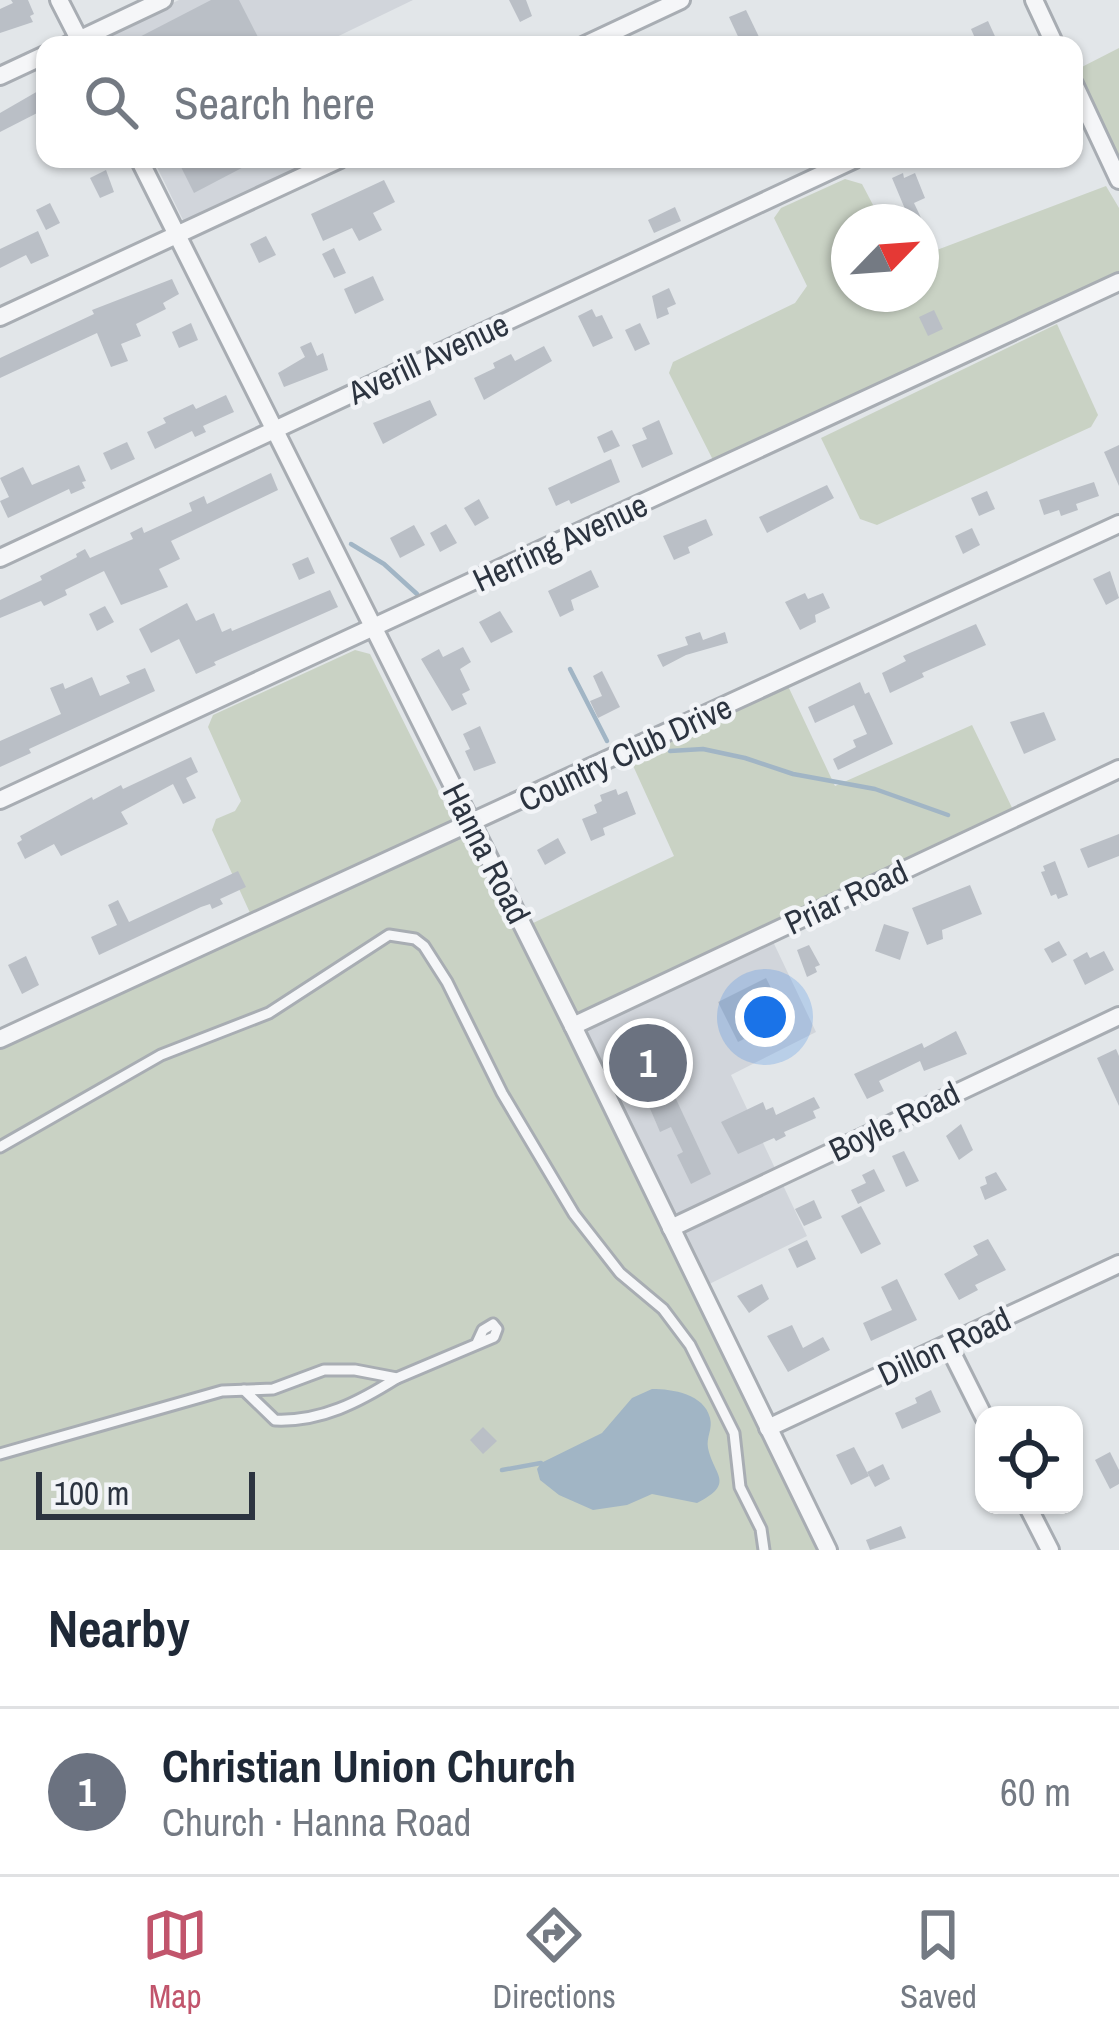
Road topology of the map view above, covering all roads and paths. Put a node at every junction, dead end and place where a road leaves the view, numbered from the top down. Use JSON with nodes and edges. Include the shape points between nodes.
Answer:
{"nodes":[{"id":1,"x":59,"y":0,"type":"edge"},
{"id":2,"x":163,"y":0,"type":"edge"},
{"id":3,"x":681,"y":0,"type":"edge"},
{"id":4,"x":1034,"y":0,"type":"edge"},
{"id":5,"x":73,"y":36,"type":"edge"},
{"id":6,"x":90,"y":36,"type":"edge"},
{"id":7,"x":604,"y":36,"type":"edge"},
{"id":8,"x":1051,"y":36,"type":"edge"},
{"id":9,"x":36,"y":60,"type":"edge"},
{"id":10,"x":0,"y":76,"type":"edge"},
{"id":11,"x":1083,"y":103,"type":"edge"},
{"id":12,"x":144,"y":168,"type":"edge"},
{"id":13,"x":321,"y":168,"type":"edge"},
{"id":14,"x":836,"y":168,"type":"edge"},
{"id":15,"x":1119,"y":180,"type":"edge"},
{"id":16,"x":177,"y":235,"type":"junction"},
{"id":17,"x":1119,"y":282,"type":"edge"},
{"id":18,"x":0,"y":317,"type":"edge"},
{"id":19,"x":275,"y":430,"type":"junction"},
{"id":20,"x":1119,"y":524,"type":"edge"},
{"id":21,"x":0,"y":558,"type":"edge"},
{"id":22,"x":374,"y":629,"type":"junction"},
{"id":23,"x":1119,"y":769,"type":"edge"},
{"id":24,"x":0,"y":800,"type":"edge"},
{"id":25,"x":472,"y":824,"type":"junction"},
{"id":26,"x":1119,"y":1016,"type":"edge"},
{"id":27,"x":573,"y":1026,"type":"junction"},
{"id":28,"x":0,"y":1040,"type":"edge"},
{"id":29,"x":0,"y":1147,"type":"edge"},
{"id":30,"x":671,"y":1228,"type":"junction"},
{"id":31,"x":1119,"y":1264,"type":"edge"},
{"id":32,"x":477,"y":1343,"type":"dead end"},
{"id":33,"x":948,"y":1345,"type":"junction"},
{"id":34,"x":397,"y":1378,"type":"junction"},
{"id":35,"x":244,"y":1389,"type":"junction"},
{"id":36,"x":978,"y":1406,"type":"edge"},
{"id":37,"x":768,"y":1428,"type":"junction"},
{"id":38,"x":3,"y":1457,"type":"edge"},
{"id":39,"x":1032,"y":1514,"type":"edge"},
{"id":40,"x":764,"y":1550,"type":"edge"},
{"id":41,"x":828,"y":1550,"type":"edge"},
{"id":42,"x":1050,"y":1550,"type":"edge"}],
"edges":[{"from":1,"to":5,"type":"street"},
{"from":2,"to":6,"type":"street"},
{"from":3,"to":7,"type":"street"},
{"from":4,"to":8,"type":"street"},
{"from":9,"to":10,"type":"street"},
{"from":11,"to":15,"type":"street"},
{"from":12,"to":16,"type":"street","name":"Hanna Road"},
{"from":13,"to":16,"type":"street"},
{"from":14,"to":19,"type":"street","name":"Averill Avenue"},
{"from":16,"to":18,"type":"street"},
{"from":16,"to":19,"type":"street","name":"Hanna Road"},
{"from":17,"to":22,"type":"street","name":"Herring Avenue"},
{"from":19,"to":21,"type":"street","name":"Averill Avenue"},
{"from":19,"to":22,"type":"street","name":"Hanna Road"},
{"from":20,"to":25,"type":"street","name":"Country Club Drive"},
{"from":22,"to":24,"type":"street","name":"Herring Avenue"},
{"from":22,"to":25,"type":"street","name":"Hanna Road"},
{"from":23,"to":27,"type":"street","name":"Priar Road"},
{"from":25,"to":27,"type":"street","name":"Hanna Road"},
{"from":25,"to":28,"type":"street","name":"Country Club Drive"},
{"from":26,"to":30,"type":"street","name":"Boyle Road"},
{"from":27,"to":30,"type":"street","name":"Hanna Road"},
{"from":29,"to":40,"type":"lane","via":[[160,1055],[269,1013],[385,937],[415,939],[447,982],[574,1214],[691,1345],[734,1432],[740,1487]]},
{"from":30,"to":37,"type":"street","name":"Hanna Road"},
{"from":31,"to":33,"type":"street","name":"Dillon Road"},
{"from":32,"to":34,"type":"lane"},
{"from":33,"to":36,"type":"street"},
{"from":33,"to":37,"type":"street","name":"Dillon Road"},
{"from":34,"to":35,"type":"lane","via":[[324,1370],[273,1389]]},
{"from":34,"to":35,"type":"lane","via":[[356,1403],[294,1421],[275,1420]]},
{"from":35,"to":38,"type":"lane"},
{"from":37,"to":41,"type":"street","name":"Hanna Road"},
{"from":39,"to":42,"type":"street"}]}
